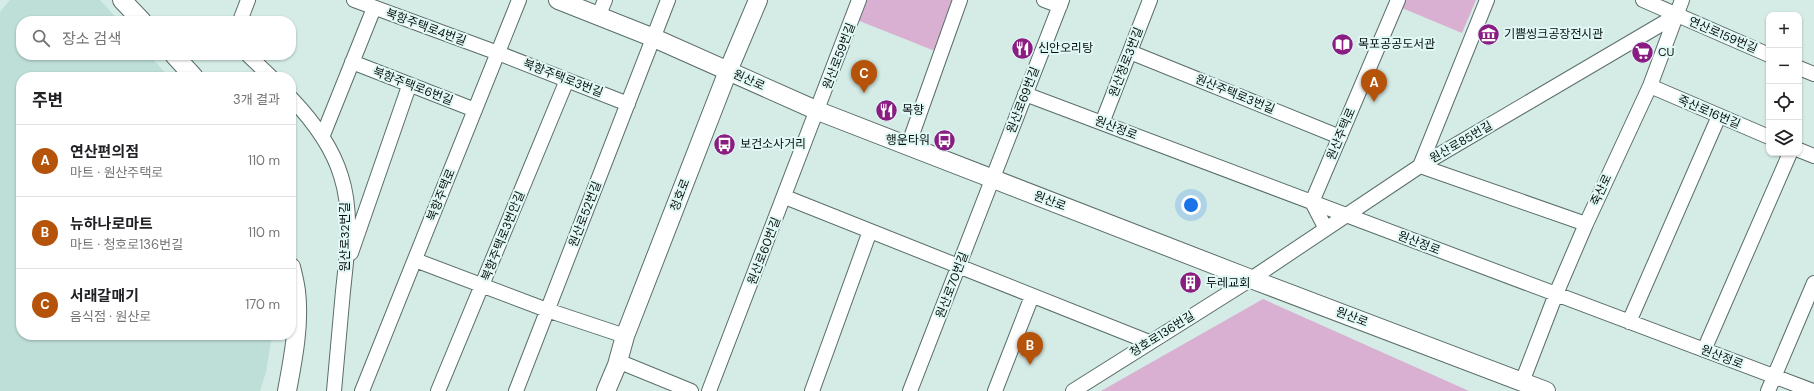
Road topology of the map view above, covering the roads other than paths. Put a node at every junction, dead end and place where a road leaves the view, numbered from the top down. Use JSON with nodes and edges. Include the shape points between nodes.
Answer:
{"nodes":[{"id":1,"x":122,"y":0,"type":"edge"},
{"id":2,"x":248,"y":0,"type":"edge"},
{"id":3,"x":354,"y":0,"type":"edge"},
{"id":4,"x":519,"y":0,"type":"edge"},
{"id":5,"x":558,"y":0,"type":"edge"},
{"id":6,"x":605,"y":0,"type":"edge"},
{"id":7,"x":668,"y":0,"type":"edge"},
{"id":8,"x":758,"y":0,"type":"edge"},
{"id":9,"x":860,"y":0,"type":"edge"},
{"id":10,"x":960,"y":0,"type":"edge"},
{"id":11,"x":1044,"y":0,"type":"edge"},
{"id":12,"x":1150,"y":0,"type":"edge"},
{"id":13,"x":1398,"y":0,"type":"edge"},
{"id":14,"x":1487,"y":0,"type":"edge"},
{"id":15,"x":1643,"y":0,"type":"edge"},
{"id":16,"x":1682,"y":0,"type":"edge"},
{"id":17,"x":1061,"y":3,"type":"edge"},
{"id":18,"x":374,"y":8,"type":"junction"},
{"id":19,"x":1677,"y":15,"type":"junction"},
{"id":20,"x":137,"y":16,"type":"edge"},
{"id":21,"x":242,"y":16,"type":"edge"},
{"id":22,"x":598,"y":17,"type":"junction"},
{"id":23,"x":654,"y":38,"type":"junction"},
{"id":24,"x":1130,"y":52,"type":"junction"},
{"id":25,"x":498,"y":53,"type":"junction"},
{"id":26,"x":1766,"y":54,"type":"edge"},
{"id":27,"x":179,"y":60,"type":"edge"},
{"id":28,"x":253,"y":60,"type":"edge"},
{"id":29,"x":352,"y":62,"type":"junction"},
{"id":30,"x":1802,"y":69,"type":"edge"},
{"id":31,"x":728,"y":71,"type":"junction"},
{"id":32,"x":189,"y":72,"type":"edge"},
{"id":33,"x":266,"y":72,"type":"edge"},
{"id":34,"x":1814,"y":74,"type":"edge"},
{"id":35,"x":567,"y":80,"type":"junction"},
{"id":36,"x":409,"y":86,"type":"junction"},
{"id":37,"x":1650,"y":86,"type":"junction"},
{"id":38,"x":1025,"y":94,"type":"junction"},
{"id":39,"x":296,"y":104,"type":"edge"},
{"id":40,"x":628,"y":104,"type":"junction"},
{"id":41,"x":475,"y":110,"type":"junction"},
{"id":42,"x":818,"y":111,"type":"junction"},
{"id":43,"x":1719,"y":116,"type":"junction"},
{"id":44,"x":1102,"y":123,"type":"junction"},
{"id":45,"x":323,"y":135,"type":"junction"},
{"id":46,"x":1766,"y":136,"type":"edge"},
{"id":47,"x":1340,"y":137,"type":"junction"},
{"id":48,"x":908,"y":146,"type":"junction"},
{"id":49,"x":1802,"y":151,"type":"edge"},
{"id":50,"x":1789,"y":156,"type":"edge"},
{"id":51,"x":1814,"y":156,"type":"edge"},
{"id":52,"x":1420,"y":166,"type":"junction"},
{"id":53,"x":993,"y":179,"type":"junction"},
{"id":54,"x":785,"y":197,"type":"junction"},
{"id":55,"x":1312,"y":202,"type":"junction"},
{"id":56,"x":1345,"y":215,"type":"junction"},
{"id":57,"x":1586,"y":224,"type":"junction"},
{"id":58,"x":1326,"y":229,"type":"junction"},
{"id":59,"x":870,"y":231,"type":"junction"},
{"id":60,"x":415,"y":260,"type":"junction"},
{"id":61,"x":347,"y":265,"type":"junction"},
{"id":62,"x":959,"y":267,"type":"junction"},
{"id":63,"x":1251,"y":279,"type":"junction"},
{"id":64,"x":1814,"y":283,"type":"edge"},
{"id":65,"x":482,"y":285,"type":"junction"},
{"id":66,"x":296,"y":292,"type":"edge"},
{"id":67,"x":1556,"y":294,"type":"junction"},
{"id":68,"x":1032,"y":296,"type":"junction"},
{"id":69,"x":547,"y":310,"type":"junction"},
{"id":70,"x":1629,"y":322,"type":"junction"},
{"id":71,"x":296,"y":326,"type":"edge"},
{"id":72,"x":625,"y":336,"type":"junction"},
{"id":73,"x":295,"y":340,"type":"edge"},
{"id":74,"x":1149,"y":342,"type":"junction"},
{"id":75,"x":1704,"y":350,"type":"junction"},
{"id":76,"x":617,"y":365,"type":"junction"},
{"id":77,"x":1774,"y":376,"type":"junction"},
{"id":78,"x":1522,"y":382,"type":"junction"},
{"id":79,"x":364,"y":390,"type":"edge"},
{"id":80,"x":287,"y":391,"type":"edge"},
{"id":81,"x":334,"y":391,"type":"edge"},
{"id":82,"x":438,"y":391,"type":"edge"},
{"id":83,"x":516,"y":391,"type":"edge"},
{"id":84,"x":606,"y":391,"type":"edge"},
{"id":85,"x":691,"y":391,"type":"edge"},
{"id":86,"x":709,"y":391,"type":"edge"},
{"id":87,"x":812,"y":391,"type":"edge"},
{"id":88,"x":910,"y":391,"type":"edge"},
{"id":89,"x":995,"y":391,"type":"edge"},
{"id":90,"x":1073,"y":391,"type":"edge"},
{"id":91,"x":1546,"y":391,"type":"edge"},
{"id":92,"x":1768,"y":391,"type":"edge"},
{"id":93,"x":1813,"y":391,"type":"edge"}],
"edges":[{"from":1,"to":20,"type":"street"},
{"from":2,"to":21,"type":"street"},
{"from":3,"to":18,"type":"street","name":"북항주택로4번길"},
{"from":4,"to":25,"type":"street","name":"북항주택로"},
{"from":5,"to":22,"type":"street","name":"원산로"},
{"from":6,"to":22,"type":"street"},
{"from":7,"to":23,"type":"street","name":"원산로52번길"},
{"from":8,"to":31,"type":"street","name":"청호로"},
{"from":9,"to":42,"type":"street","name":"원산로59번길"},
{"from":10,"to":48,"type":"street"},
{"from":11,"to":17,"type":"street"},
{"from":12,"to":24,"type":"street","name":"원산정로3번길"},
{"from":13,"to":47,"type":"street","name":"원산주택로"},
{"from":14,"to":52,"type":"street"},
{"from":15,"to":19,"type":"street","name":"연산로159번길"},
{"from":16,"to":19,"type":"street","name":"죽산로"},
{"from":17,"to":38,"type":"street","name":"원산로69번길"},
{"from":18,"to":25,"type":"street","name":"북항주택로4번길"},
{"from":18,"to":29,"type":"street"},
{"from":19,"to":26,"type":"street","name":"연산로159번길"},
{"from":19,"to":37,"type":"street","name":"죽산로"},
{"from":19,"to":52,"type":"street","name":"원산로85번길"},
{"from":22,"to":23,"type":"street","name":"원산로"},
{"from":23,"to":31,"type":"street","name":"원산로"},
{"from":23,"to":40,"type":"street","name":"원산로52번길"},
{"from":24,"to":44,"type":"street","name":"원산정로3번길"},
{"from":24,"to":47,"type":"street","name":"원산주택로3번길"},
{"from":25,"to":35,"type":"street","name":"북항주택로3번길"},
{"from":25,"to":41,"type":"street","name":"북항주택로"},
{"from":27,"to":32,"type":"street"},
{"from":28,"to":33,"type":"street"},
{"from":29,"to":36,"type":"street","name":"북항주택로6번길"},
{"from":29,"to":45,"type":"street"},
{"from":30,"to":34,"type":"street"},
{"from":31,"to":42,"type":"street","name":"원산로"},
{"from":31,"to":72,"type":"street","name":"청호로"},
{"from":35,"to":40,"type":"street","name":"북항주택로3번길"},
{"from":35,"to":65,"type":"street","name":"북항주택로3번안길"},
{"from":36,"to":41,"type":"street","name":"북항주택로6번길"},
{"from":36,"to":61,"type":"street"},
{"from":37,"to":43,"type":"street","name":"죽산로16번길"},
{"from":37,"to":57,"type":"street","name":"죽산로"},
{"from":38,"to":44,"type":"street","name":"원산정로"},
{"from":38,"to":53,"type":"street","name":"원산로69번길"},
{"from":39,"to":45,"type":"street","name":"원산로32번길"},
{"from":40,"to":69,"type":"street","name":"원산로52번길"},
{"from":41,"to":60,"type":"street","name":"북항주택로"},
{"from":42,"to":48,"type":"street","name":"원산로"},
{"from":42,"to":54,"type":"street","name":"원산로60번길"},
{"from":43,"to":46,"type":"street","name":"죽산로16번길"},
{"from":43,"to":70,"type":"street"},
{"from":44,"to":55,"type":"street","name":"원산정로"},
{"from":45,"to":61,"type":"street","name":"원산로32번길","via":[[342,177],[348,212]]},
{"from":47,"to":55,"type":"street","name":"원산주택로"},
{"from":48,"to":53,"type":"street","name":"원산로"},
{"from":49,"to":51,"type":"street"},
{"from":50,"to":75,"type":"street"},
{"from":52,"to":56,"type":"street","name":"원산로85번길"},
{"from":52,"to":57,"type":"street"},
{"from":53,"to":62,"type":"street","name":"원산로70번길"},
{"from":53,"to":63,"type":"street","name":"원산로"},
{"from":54,"to":59,"type":"street"},
{"from":54,"to":86,"type":"street","name":"원산로60번길"},
{"from":55,"to":56,"type":"street","name":"원산정로"},
{"from":55,"to":58,"type":"street"},
{"from":56,"to":58,"type":"street","name":"원산로85번길"},
{"from":56,"to":67,"type":"street","name":"원산정로"},
{"from":57,"to":67,"type":"street","name":"죽산로"},
{"from":58,"to":63,"type":"street","name":"원산로85번길"},
{"from":59,"to":62,"type":"street"},
{"from":59,"to":87,"type":"street"},
{"from":60,"to":65,"type":"street"},
{"from":60,"to":79,"type":"street","name":"북항주택로"},
{"from":61,"to":81,"type":"street","name":"원산로32번길"},
{"from":62,"to":68,"type":"street"},
{"from":62,"to":88,"type":"street","name":"원산로70번길"},
{"from":63,"to":74,"type":"street","name":"청호로136번길"},
{"from":63,"to":78,"type":"street","name":"원산로"},
{"from":64,"to":77,"type":"street"},
{"from":65,"to":69,"type":"street"},
{"from":65,"to":82,"type":"street","name":"북항주택로3번안길"},
{"from":66,"to":71,"type":"street"},
{"from":67,"to":70,"type":"street","name":"원산정로"},
{"from":67,"to":78,"type":"street","name":"죽산로"},
{"from":68,"to":74,"type":"street"},
{"from":68,"to":89,"type":"street"},
{"from":69,"to":72,"type":"street"},
{"from":69,"to":83,"type":"street","name":"원산로52번길"},
{"from":70,"to":75,"type":"street","name":"원산정로"},
{"from":72,"to":76,"type":"street","name":"청호로"},
{"from":73,"to":80,"type":"street"},
{"from":74,"to":90,"type":"street","name":"청호로136번길"},
{"from":75,"to":77,"type":"street","name":"원산정로"},
{"from":76,"to":84,"type":"street","name":"청호로"},
{"from":76,"to":85,"type":"street","via":[[625,364]]},
{"from":77,"to":92,"type":"street"},
{"from":77,"to":93,"type":"street","name":"원산정로"},
{"from":78,"to":91,"type":"street","name":"원산로"}]}
